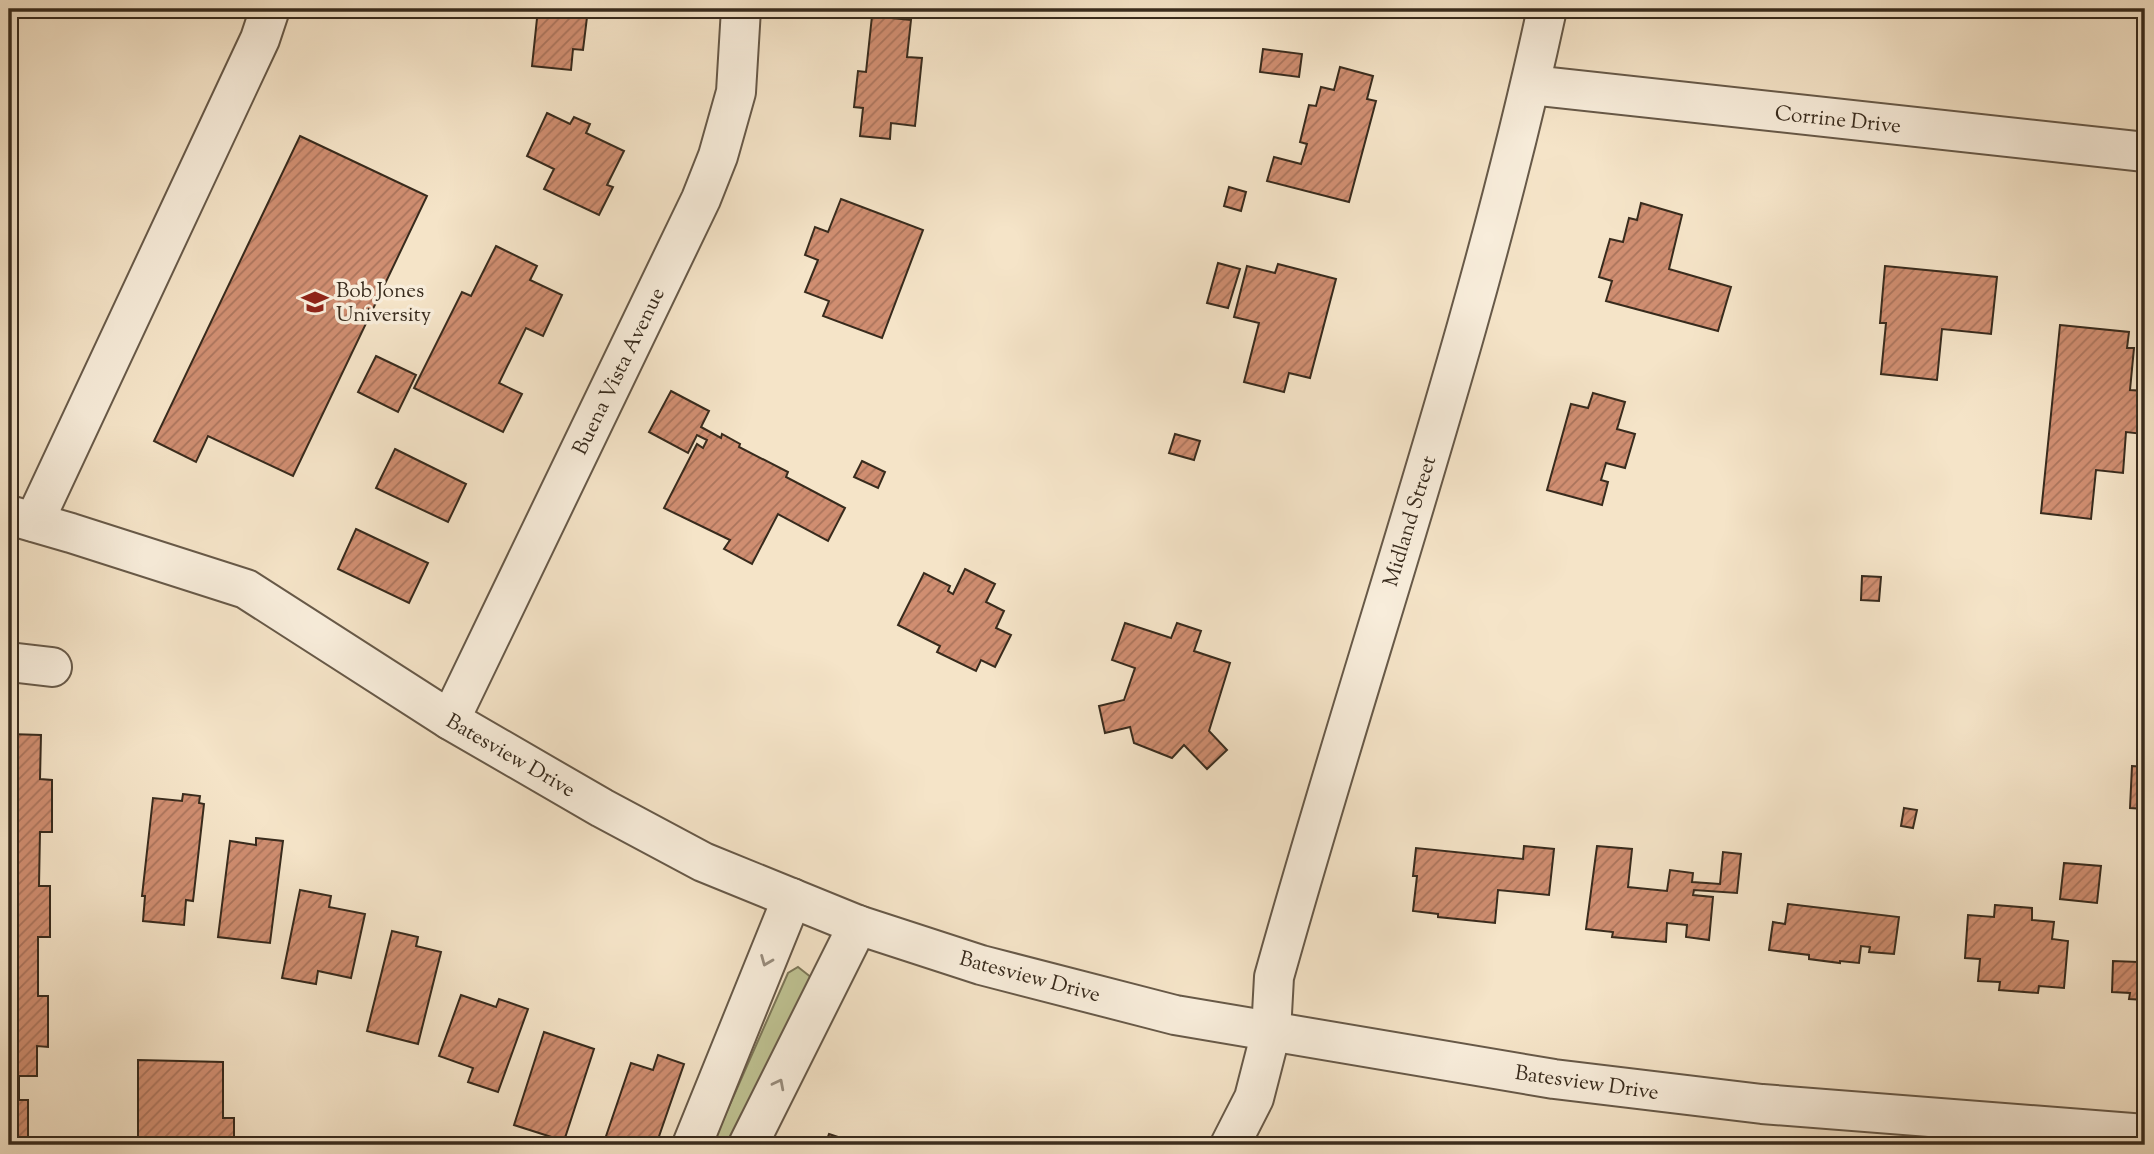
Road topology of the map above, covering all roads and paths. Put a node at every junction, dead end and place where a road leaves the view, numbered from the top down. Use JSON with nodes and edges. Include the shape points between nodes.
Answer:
{"nodes":[{"id":1,"x":270,"y":9,"type":"edge"},
{"id":2,"x":741,"y":9,"type":"edge"},
{"id":3,"x":1547,"y":9,"type":"edge"},
{"id":4,"x":1531,"y":85,"type":"junction"},
{"id":5,"x":2145,"y":152,"type":"edge"},
{"id":6,"x":21,"y":519,"type":"edge"},
{"id":7,"x":9,"y":662,"type":"edge"},
{"id":8,"x":52,"y":667,"type":"dead end"},
{"id":9,"x":450,"y":720,"type":"junction"},
{"id":10,"x":792,"y":898,"type":"junction"},
{"id":11,"x":858,"y":925,"type":"junction"},
{"id":12,"x":1271,"y":1032,"type":"junction"},
{"id":13,"x":2145,"y":1134,"type":"edge"},
{"id":14,"x":692,"y":1145,"type":"edge"},
{"id":15,"x":748,"y":1145,"type":"edge"},
{"id":16,"x":1230,"y":1145,"type":"edge"}],
"edges":[{"from":1,"to":6,"type":"street","via":[[260,39]]},
{"from":2,"to":9,"type":"street","name":"Buena Vista Avenue","via":[[736,92],[701,199]]},
{"from":3,"to":4,"type":"street","name":"Midland Street"},
{"from":4,"to":5,"type":"street","name":"Corrine Drive"},
{"from":4,"to":12,"type":"street","name":"Midland Street","via":[[1474,301],[1274,977]]},
{"from":6,"to":9,"type":"street","name":"Batesview Drive","via":[[246,589]]},
{"from":7,"to":8,"type":"street"},
{"from":9,"to":10,"type":"street","name":"Batesview Drive","via":[[688,854]]},
{"from":10,"to":11,"type":"street","name":"Batesview Drive"},
{"from":10,"to":14,"type":"street","one_way":true},
{"from":11,"to":12,"type":"street","name":"Batesview Drive","via":[[981,965],[1175,1015]]},
{"from":15,"to":11,"type":"street","one_way":true},
{"from":12,"to":13,"type":"street","name":"Batesview Drive","via":[[1554,1079],[1748,1102]]},
{"from":12,"to":16,"type":"street","name":"Midland Street","via":[[1254,1098]]}]}
